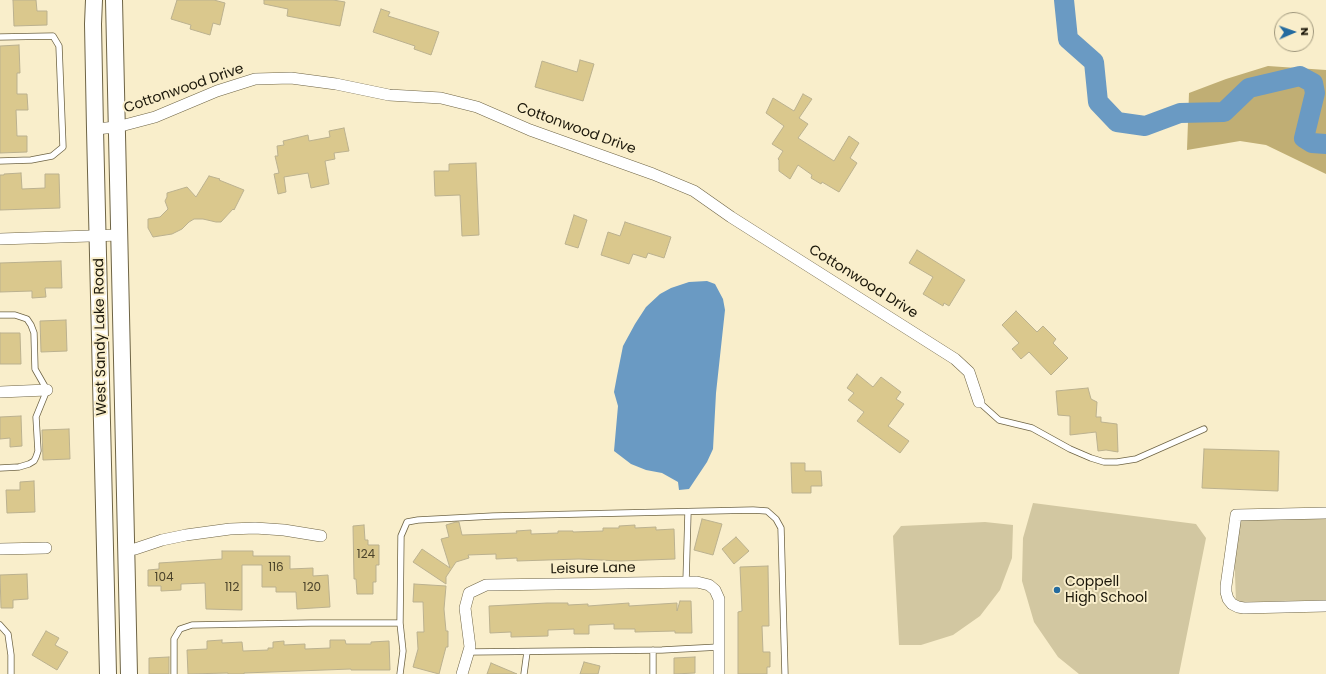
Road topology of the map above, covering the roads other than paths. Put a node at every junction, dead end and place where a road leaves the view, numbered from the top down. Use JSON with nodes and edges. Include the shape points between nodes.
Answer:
{"nodes":[{"id":1,"x":94,"y":0,"type":"edge"},
{"id":2,"x":114,"y":0,"type":"edge"},
{"id":3,"x":0,"y":37,"type":"edge"},
{"id":4,"x":117,"y":128,"type":"junction"},
{"id":5,"x":95,"y":129,"type":"junction"},
{"id":6,"x":0,"y":161,"type":"edge"},
{"id":7,"x":120,"y":235,"type":"junction"},
{"id":8,"x":98,"y":236,"type":"junction"},
{"id":9,"x":0,"y":239,"type":"edge"},
{"id":10,"x":0,"y":315,"type":"edge"},
{"id":11,"x":47,"y":390,"type":"junction"},
{"id":12,"x":0,"y":392,"type":"edge"},
{"id":13,"x":979,"y":402,"type":"joint"},
{"id":14,"x":1204,"y":429,"type":"dead end"},
{"id":15,"x":0,"y":468,"type":"edge"},
{"id":16,"x":688,"y":512,"type":"junction"},
{"id":17,"x":1326,"y":513,"type":"edge"},
{"id":18,"x":321,"y":536,"type":"dead end"},
{"id":19,"x":46,"y":548,"type":"dead end"},
{"id":20,"x":0,"y":549,"type":"edge"},
{"id":21,"x":127,"y":550,"type":"junction"},
{"id":22,"x":686,"y":582,"type":"junction"},
{"id":23,"x":1326,"y":606,"type":"edge"},
{"id":24,"x":400,"y":623,"type":"junction"},
{"id":25,"x":0,"y":625,"type":"edge"},
{"id":26,"x":719,"y":647,"type":"junction"},
{"id":27,"x":653,"y":650,"type":"junction"},
{"id":28,"x":468,"y":652,"type":"junction"},
{"id":29,"x":527,"y":652,"type":"junction"},
{"id":30,"x":11,"y":674,"type":"edge"},
{"id":31,"x":108,"y":674,"type":"edge"},
{"id":32,"x":129,"y":674,"type":"edge"},
{"id":33,"x":174,"y":674,"type":"edge"},
{"id":34,"x":400,"y":674,"type":"edge"},
{"id":35,"x":462,"y":674,"type":"edge"},
{"id":36,"x":524,"y":674,"type":"edge"},
{"id":37,"x":653,"y":674,"type":"edge"},
{"id":38,"x":719,"y":674,"type":"edge"},
{"id":39,"x":785,"y":674,"type":"edge"}],
"edges":[{"from":1,"to":5,"type":"main road","name":"West Sandy Lake Road"},
{"from":2,"to":4,"type":"main road","name":"West Sandy Lake Road"},
{"from":3,"to":6,"type":"lane","via":[[53,36],[59,46],[63,147],[52,156]]},
{"from":4,"to":5,"type":"street","name":"Cottonwood Drive"},
{"from":4,"to":7,"type":"main road","name":"West Sandy Lake Road"},
{"from":4,"to":13,"type":"street","name":"Cottonwood Drive","via":[[155,118],[217,91],[255,79],[290,78],[389,95],[441,98],[477,107],[530,130],[694,191],[955,358],[969,372]]},
{"from":5,"to":8,"type":"main road","name":"West Sandy Lake Road"},
{"from":7,"to":8,"type":"street"},
{"from":7,"to":21,"type":"main road","name":"West Sandy Lake Road"},
{"from":8,"to":9,"type":"street"},
{"from":8,"to":31,"type":"main road","name":"West Sandy Lake Road"},
{"from":10,"to":11,"type":"lane","via":[[15,315],[27,319],[32,325],[35,369]]},
{"from":11,"to":12,"type":"street"},
{"from":11,"to":15,"type":"lane","via":[[36,417],[38,450],[34,461],[19,467]]},
{"from":13,"to":14,"type":"lane","via":[[999,420],[1032,428],[1070,449],[1104,462],[1136,459]]},
{"from":16,"to":22,"type":"lane"},
{"from":16,"to":24,"type":"lane","via":[[493,516],[406,522],[401,536]]},
{"from":16,"to":39,"type":"lane","via":[[753,510],[767,512],[776,519],[781,528]]},
{"from":17,"to":23,"type":"street","via":[[1236,515],[1226,592],[1232,604],[1244,608]]},
{"from":18,"to":21,"type":"street","via":[[284,530],[230,529],[186,535]]},
{"from":19,"to":20,"type":"street"},
{"from":21,"to":32,"type":"main road","name":"West Sandy Lake Road"},
{"from":22,"to":26,"type":"street","name":"Leisure Lane","via":[[709,585],[716,590],[719,599]]},
{"from":22,"to":28,"type":"street","name":"Leisure Lane","via":[[486,585],[469,593],[465,608],[470,647]]},
{"from":24,"to":33,"type":"lane","via":[[192,625],[180,629],[174,639]]},
{"from":24,"to":34,"type":"lane","via":[[403,651]]},
{"from":25,"to":30,"type":"lane","via":[[8,634]]},
{"from":26,"to":27,"type":"lane"},
{"from":26,"to":38,"type":"street","name":"Leisure Lane"},
{"from":27,"to":29,"type":"lane"},
{"from":27,"to":37,"type":"lane"},
{"from":28,"to":29,"type":"lane"},
{"from":28,"to":35,"type":"street","name":"Leisure Lane"},
{"from":29,"to":36,"type":"lane"}]}
